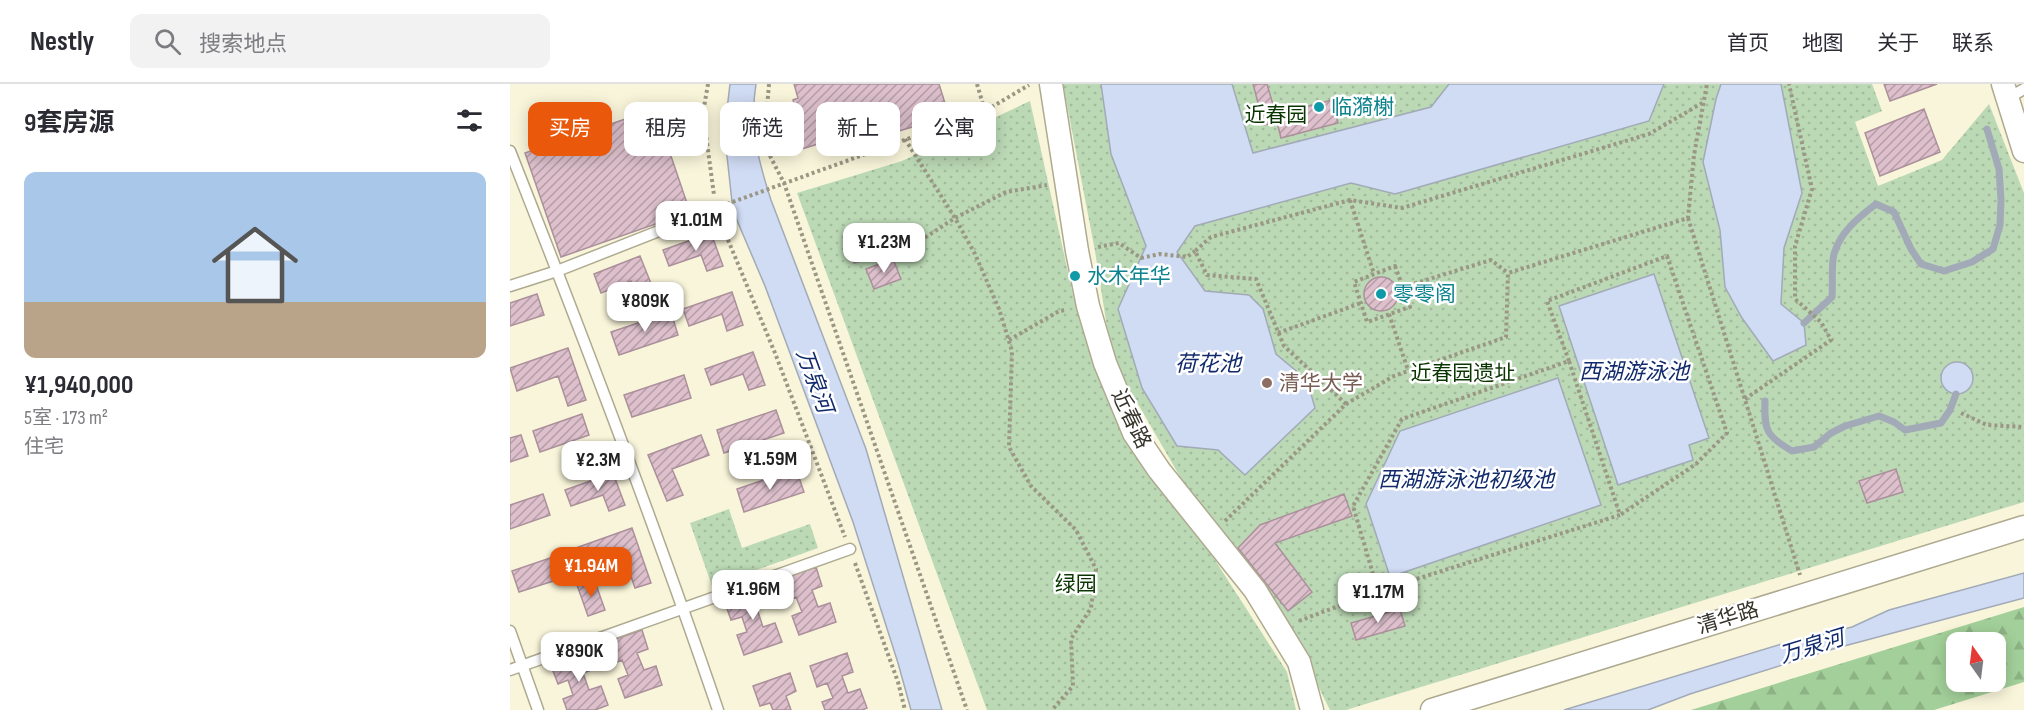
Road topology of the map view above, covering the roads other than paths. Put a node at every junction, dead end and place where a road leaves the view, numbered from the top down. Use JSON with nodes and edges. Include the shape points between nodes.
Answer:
{"nodes":[{"id":1,"x":1051,"y":84,"type":"edge"},
{"id":2,"x":2012,"y":90,"type":"edge"},
{"id":3,"x":510,"y":151,"type":"edge"},
{"id":4,"x":2024,"y":151,"type":"edge"},
{"id":5,"x":715,"y":209,"type":"road end"},
{"id":6,"x":557,"y":271,"type":"junction"},
{"id":7,"x":510,"y":286,"type":"edge"},
{"id":8,"x":2024,"y":527,"type":"edge"},
{"id":9,"x":850,"y":549,"type":"road end"},
{"id":10,"x":683,"y":607,"type":"junction"},
{"id":11,"x":510,"y":631,"type":"edge"},
{"id":12,"x":522,"y":666,"type":"junction"},
{"id":13,"x":510,"y":670,"type":"edge"},
{"id":14,"x":538,"y":710,"type":"edge"},
{"id":15,"x":718,"y":710,"type":"edge"},
{"id":16,"x":1312,"y":710,"type":"edge"},
{"id":17,"x":1432,"y":710,"type":"edge"}],
"edges":[{"from":1,"to":16,"type":"street","name":"近春路","via":[[1088,306],[1105,363],[1134,433],[1158,470],[1256,590],[1299,662]]},
{"from":2,"to":4,"type":"street"},
{"from":3,"to":6,"type":"lane"},
{"from":5,"to":6,"type":"lane"},
{"from":6,"to":7,"type":"lane"},
{"from":6,"to":10,"type":"lane"},
{"from":8,"to":17,"type":"street","name":"清华路"},
{"from":9,"to":10,"type":"lane"},
{"from":10,"to":12,"type":"lane"},
{"from":10,"to":15,"type":"lane"},
{"from":11,"to":12,"type":"lane"},
{"from":12,"to":13,"type":"lane"},
{"from":12,"to":14,"type":"lane"}]}
